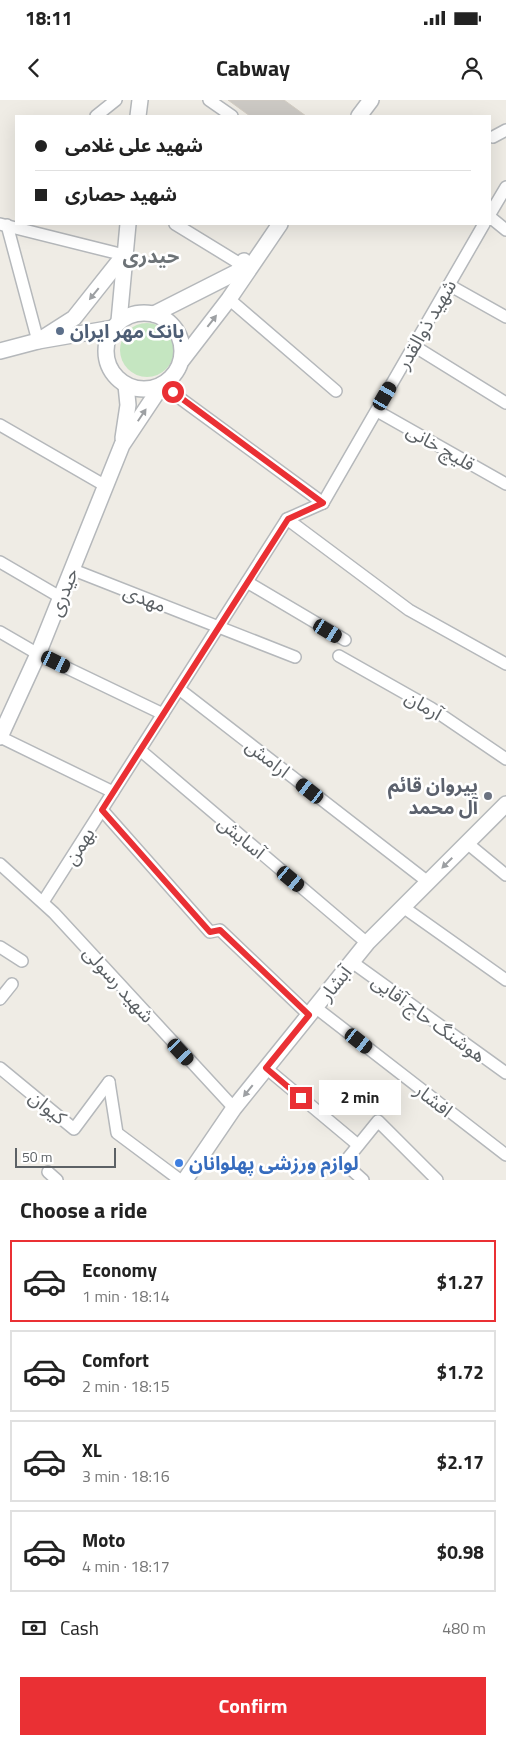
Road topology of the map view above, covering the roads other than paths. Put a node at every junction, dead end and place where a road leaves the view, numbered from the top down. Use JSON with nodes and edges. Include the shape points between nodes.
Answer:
{"nodes":[{"id":1,"x":116,"y":100,"type":"edge"},
{"id":2,"x":140,"y":100,"type":"edge"},
{"id":3,"x":209,"y":100,"type":"edge"},
{"id":4,"x":361,"y":100,"type":"edge"},
{"id":5,"x":371,"y":100,"type":"edge"},
{"id":6,"x":97,"y":115,"type":"edge"},
{"id":7,"x":138,"y":115,"type":"edge"},
{"id":8,"x":231,"y":115,"type":"edge"},
{"id":9,"x":350,"y":115,"type":"edge"},
{"id":10,"x":360,"y":115,"type":"edge"},
{"id":11,"x":506,"y":130,"type":"edge"},
{"id":12,"x":493,"y":137,"type":"dead end"},
{"id":13,"x":506,"y":187,"type":"edge"},
{"id":14,"x":491,"y":214,"type":"edge"},
{"id":15,"x":491,"y":217,"type":"edge"},
{"id":16,"x":3,"y":225,"type":"edge"},
{"id":17,"x":128,"y":225,"type":"edge"},
{"id":18,"x":176,"y":225,"type":"edge"},
{"id":19,"x":271,"y":225,"type":"edge"},
{"id":20,"x":279,"y":225,"type":"edge"},
{"id":21,"x":483,"y":225,"type":"edge"},
{"id":22,"x":506,"y":230,"type":"edge"},
{"id":23,"x":124,"y":255,"type":"junction"},
{"id":24,"x":241,"y":271,"type":"junction"},
{"id":25,"x":449,"y":285,"type":"junction"},
{"id":26,"x":229,"y":299,"type":"junction"},
{"id":27,"x":154,"y":314,"type":"junction"},
{"id":28,"x":506,"y":318,"type":"edge"},
{"id":29,"x":116,"y":325,"type":"junction"},
{"id":30,"x":73,"y":336,"type":"junction"},
{"id":31,"x":38,"y":341,"type":"junction"},
{"id":32,"x":414,"y":346,"type":"junction"},
{"id":33,"x":106,"y":350,"type":"junction"},
{"id":34,"x":0,"y":351,"type":"edge"},
{"id":35,"x":182,"y":360,"type":"junction"},
{"id":36,"x":126,"y":385,"type":"junction"},
{"id":37,"x":162,"y":385,"type":"junction"},
{"id":38,"x":336,"y":391,"type":"dead end"},
{"id":39,"x":506,"y":403,"type":"edge"},
{"id":40,"x":377,"y":410,"type":"junction"},
{"id":41,"x":0,"y":425,"type":"edge"},
{"id":42,"x":122,"y":444,"type":"junction"},
{"id":43,"x":506,"y":484,"type":"edge"},
{"id":44,"x":104,"y":485,"type":"junction"},
{"id":45,"x":323,"y":503,"type":"junction"},
{"id":46,"x":288,"y":519,"type":"junction"},
{"id":47,"x":0,"y":562,"type":"edge"},
{"id":48,"x":71,"y":569,"type":"junction"},
{"id":49,"x":247,"y":582,"type":"junction"},
{"id":50,"x":60,"y":597,"type":"junction"},
{"id":51,"x":218,"y":628,"type":"junction"},
{"id":52,"x":0,"y":632,"type":"edge"},
{"id":53,"x":345,"y":640,"type":"dead end"},
{"id":54,"x":38,"y":654,"type":"junction"},
{"id":55,"x":339,"y":656,"type":"dead end"},
{"id":56,"x":295,"y":657,"type":"dead end"},
{"id":57,"x":506,"y":664,"type":"edge"},
{"id":58,"x":179,"y":690,"type":"junction"},
{"id":59,"x":163,"y":714,"type":"junction"},
{"id":60,"x":0,"y":737,"type":"edge"},
{"id":61,"x":140,"y":750,"type":"junction"},
{"id":62,"x":506,"y":759,"type":"edge"},
{"id":63,"x":113,"y":792,"type":"junction"},
{"id":64,"x":506,"y":804,"type":"edge"},
{"id":65,"x":102,"y":810,"type":"junction"},
{"id":66,"x":467,"y":843,"type":"junction"},
{"id":67,"x":0,"y":864,"type":"edge"},
{"id":68,"x":506,"y":875,"type":"edge"},
{"id":69,"x":428,"y":882,"type":"junction"},
{"id":70,"x":43,"y":902,"type":"junction"},
{"id":71,"x":403,"y":907,"type":"junction"},
{"id":72,"x":367,"y":943,"type":"junction"},
{"id":73,"x":0,"y":947,"type":"edge"},
{"id":74,"x":22,"y":960,"type":"dead end"},
{"id":75,"x":352,"y":962,"type":"junction"},
{"id":76,"x":506,"y":980,"type":"edge"},
{"id":77,"x":12,"y":984,"type":"dead end"},
{"id":78,"x":0,"y":999,"type":"edge"},
{"id":79,"x":312,"y":1011,"type":"junction"},
{"id":80,"x":0,"y":1068,"type":"edge"},
{"id":81,"x":266,"y":1068,"type":"junction"},
{"id":82,"x":506,"y":1073,"type":"edge"},
{"id":83,"x":234,"y":1108,"type":"junction"},
{"id":84,"x":358,"y":1145,"type":"junction"},
{"id":85,"x":506,"y":1155,"type":"edge"},
{"id":86,"x":185,"y":1179,"type":"edge"},
{"id":87,"x":363,"y":1180,"type":"edge"},
{"id":88,"x":437,"y":1180,"type":"edge"}],
"edges":[{"from":1,"to":6,"type":"street"},
{"from":2,"to":7,"type":"street"},
{"from":3,"to":8,"type":"street"},
{"from":4,"to":9,"type":"street"},
{"from":5,"to":10,"type":"street"},
{"from":11,"to":12,"type":"street"},
{"from":13,"to":14,"type":"street"},
{"from":15,"to":22,"type":"street"},
{"from":16,"to":23,"type":"street"},
{"from":16,"to":31,"type":"street"},
{"from":17,"to":23,"type":"street"},
{"from":18,"to":24,"type":"street"},
{"from":19,"to":24,"type":"street"},
{"from":20,"to":24,"type":"street"},
{"from":21,"to":25,"type":"street","name":"شهید ذوالقدر"},
{"from":23,"to":29,"type":"street"},
{"from":23,"to":31,"type":"street","one_way":true,"via":[[74,318]]},
{"from":24,"to":26,"type":"street"},
{"from":24,"to":27,"type":"street"},
{"from":25,"to":28,"type":"street"},
{"from":25,"to":32,"type":"street","name":"شهید ذوالقدر"},
{"from":35,"to":26,"type":"street","one_way":true},
{"from":26,"to":38,"type":"street"},
{"from":27,"to":29,"type":"street","via":[[136,314]]},
{"from":27,"to":35,"type":"street","via":[[165,318],[177,331],[183,348]]},
{"from":29,"to":30,"type":"street"},
{"from":29,"to":33,"type":"street"},
{"from":30,"to":31,"type":"street"},
{"from":30,"to":33,"type":"street"},
{"from":31,"to":34,"type":"street"},
{"from":32,"to":39,"type":"street"},
{"from":32,"to":40,"type":"street","name":"شهید ذوالقدر"},
{"from":33,"to":36,"type":"street","via":[[111,370]]},
{"from":35,"to":37,"type":"street","via":[[171,379]]},
{"from":36,"to":37,"type":"street","via":[[138,389]]},
{"from":36,"to":42,"type":"street","via":[[128,405]]},
{"from":42,"to":37,"type":"street","one_way":true},
{"from":37,"to":45,"type":"street"},
{"from":40,"to":43,"type":"street","name":"قلیچ خانی"},
{"from":40,"to":45,"type":"street","name":"شهید ذوالقدر"},
{"from":41,"to":44,"type":"street"},
{"from":42,"to":44,"type":"street","name":"حیدری"},
{"from":44,"to":48,"type":"street","name":"حیدری"},
{"from":45,"to":46,"type":"street"},
{"from":46,"to":49,"type":"street","name":"بهمن"},
{"from":46,"to":57,"type":"street","via":[[409,610]]},
{"from":47,"to":50,"type":"street"},
{"from":48,"to":50,"type":"street","name":"حیدری"},
{"from":48,"to":51,"type":"street","name":"مهدی"},
{"from":49,"to":51,"type":"street","name":"بهمن"},
{"from":49,"to":53,"type":"street"},
{"from":50,"to":54,"type":"street","name":"حیدری"},
{"from":51,"to":56,"type":"street","name":"مهدی"},
{"from":51,"to":58,"type":"street","name":"بهمن"},
{"from":52,"to":54,"type":"street"},
{"from":54,"to":59,"type":"street"},
{"from":54,"to":60,"type":"street","name":"حیدری"},
{"from":55,"to":62,"type":"street","name":"آرمان","via":[[431,708]]},
{"from":58,"to":59,"type":"street","name":"بهمن"},
{"from":58,"to":69,"type":"street","name":"ارامش"},
{"from":59,"to":61,"type":"street","name":"بهمن"},
{"from":60,"to":63,"type":"street"},
{"from":61,"to":63,"type":"street","name":"بهمن"},
{"from":61,"to":72,"type":"street","name":"آسایش"},
{"from":63,"to":65,"type":"street","name":"بهمن"},
{"from":64,"to":66,"type":"street","name":"آبشار"},
{"from":65,"to":70,"type":"street","name":"بهمن"},
{"from":65,"to":79,"type":"street","name":"افشار","via":[[210,932],[220,930]]},
{"from":66,"to":68,"type":"street"},
{"from":66,"to":69,"type":"street","name":"آبشار","one_way":true},
{"from":67,"to":70,"type":"street","name":"شهید رسولی"},
{"from":69,"to":71,"type":"street","name":"آبشار"},
{"from":70,"to":83,"type":"street","name":"شهید رسولی"},
{"from":71,"to":72,"type":"street","name":"آبشار"},
{"from":71,"to":76,"type":"street"},
{"from":72,"to":75,"type":"street","name":"آبشار"},
{"from":73,"to":74,"type":"street"},
{"from":75,"to":79,"type":"street","name":"آبشار"},
{"from":75,"to":82,"type":"street","name":"هوشنگ حاج آقایی"},
{"from":77,"to":78,"type":"street"},
{"from":79,"to":81,"type":"street","name":"آبشار"},
{"from":79,"to":85,"type":"street","name":"افشار"},
{"from":80,"to":86,"type":"street","name":"کیوان","via":[[74,1128],[109,1082],[117,1132]]},
{"from":81,"to":83,"type":"street","name":"آبشار","one_way":true},
{"from":81,"to":84,"type":"street"},
{"from":83,"to":86,"type":"street","name":"آبشار"},
{"from":84,"to":87,"type":"street","via":[[344,1162]]},
{"from":84,"to":88,"type":"street","via":[[378,1121]]}]}
